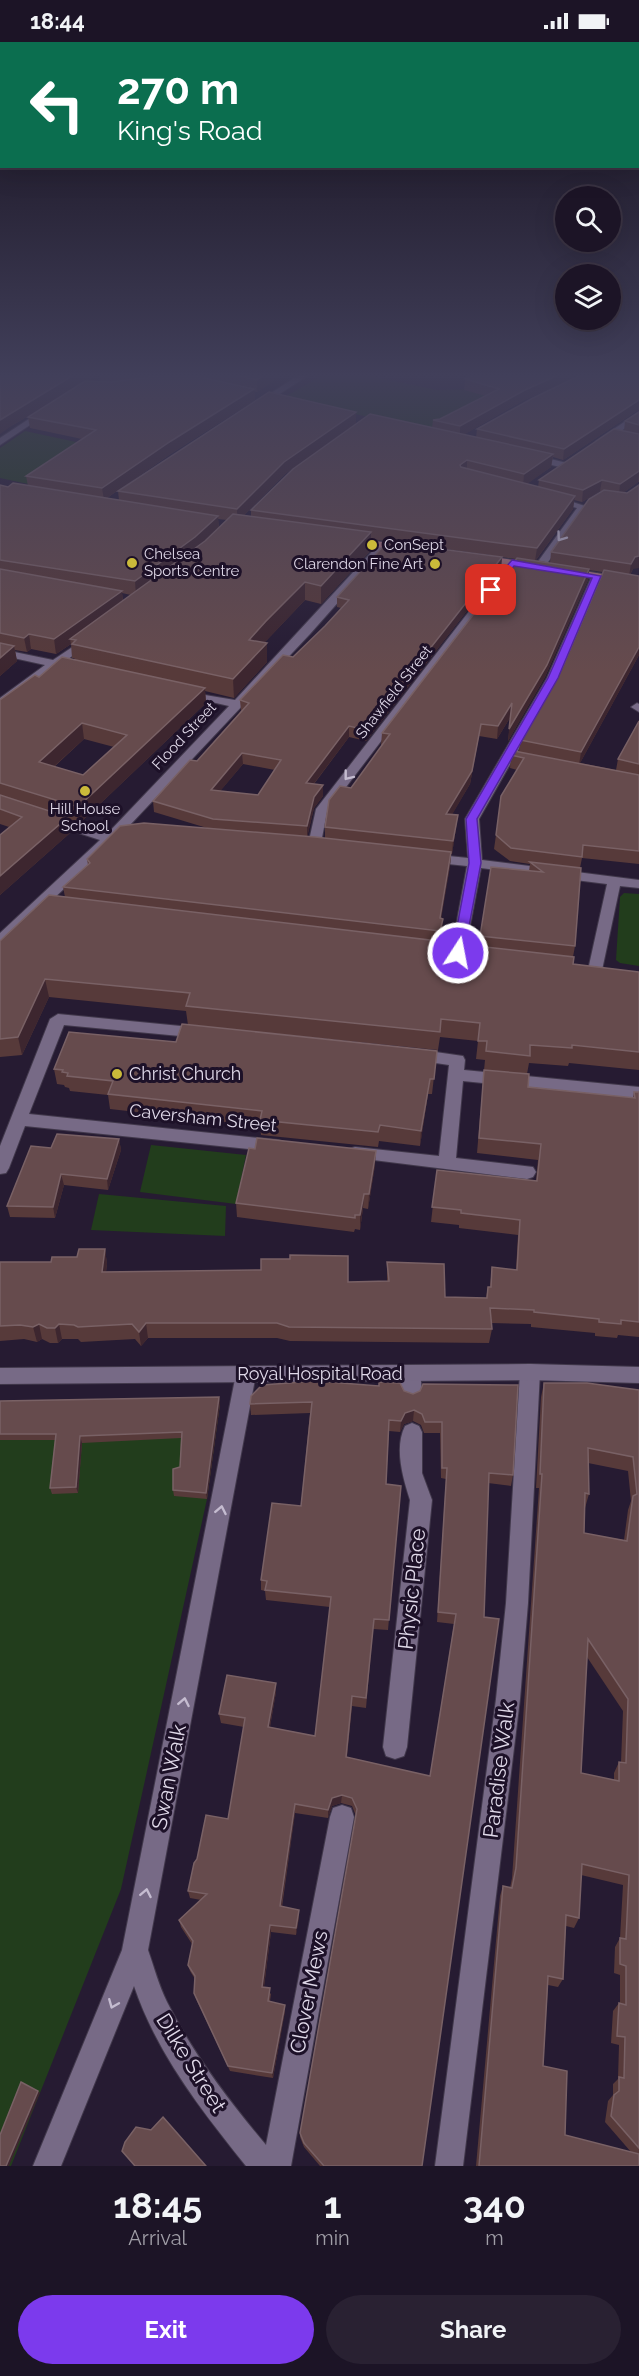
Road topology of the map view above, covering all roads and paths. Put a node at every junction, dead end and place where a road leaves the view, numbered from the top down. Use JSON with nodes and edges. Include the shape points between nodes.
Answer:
{"nodes":[{"id":1,"x":544,"y":497,"type":"edge"},
{"id":2,"x":596,"y":501,"type":"edge"},
{"id":3,"x":583,"y":507,"type":"junction"},
{"id":4,"x":341,"y":540,"type":"edge"},
{"id":5,"x":384,"y":545,"type":"junction"},
{"id":6,"x":416,"y":550,"type":"edge"},
{"id":7,"x":469,"y":557,"type":"edge"},
{"id":8,"x":512,"y":563,"type":"junction"},
{"id":9,"x":539,"y":567,"type":"junction"},
{"id":10,"x":597,"y":576,"type":"junction"},
{"id":11,"x":637,"y":579,"type":"edge"},
{"id":12,"x":95,"y":635,"type":"edge"},
{"id":13,"x":0,"y":652,"type":"edge"},
{"id":14,"x":56,"y":664,"type":"junction"},
{"id":15,"x":78,"y":669,"type":"edge"},
{"id":16,"x":170,"y":689,"type":"edge"},
{"id":17,"x":0,"y":703,"type":"edge"},
{"id":18,"x":236,"y":704,"type":"junction"},
{"id":19,"x":33,"y":814,"type":"edge"},
{"id":20,"x":141,"y":831,"type":"edge"},
{"id":21,"x":114,"y":834,"type":"junction"},
{"id":22,"x":315,"y":846,"type":"edge"},
{"id":23,"x":419,"y":857,"type":"edge"},
{"id":24,"x":475,"y":863,"type":"junction"},
{"id":25,"x":614,"y":882,"type":"junction"},
{"id":26,"x":639,"y":884,"type":"edge"},
{"id":27,"x":38,"y":905,"type":"junction"},
{"id":28,"x":61,"y":908,"type":"edge"},
{"id":29,"x":0,"y":940,"type":"edge"},
{"id":30,"x":458,"y":953,"type":"edge"},
{"id":31,"x":594,"y":970,"type":"edge"},
{"id":32,"x":223,"y":1036,"type":"edge"},
{"id":33,"x":398,"y":1054,"type":"edge"},
{"id":34,"x":456,"y":1075,"type":"junction"},
{"id":35,"x":639,"y":1093,"type":"edge"},
{"id":36,"x":19,"y":1119,"type":"junction"},
{"id":37,"x":297,"y":1148,"type":"edge"},
{"id":38,"x":343,"y":1152,"type":"edge"},
{"id":39,"x":447,"y":1163,"type":"junction"},
{"id":40,"x":0,"y":1168,"type":"edge"},
{"id":41,"x":527,"y":1172,"type":"dead end"},
{"id":42,"x":530,"y":1372,"type":"junction"},
{"id":43,"x":411,"y":1373,"type":"junction"},
{"id":44,"x":246,"y":1374,"type":"junction"},
{"id":45,"x":639,"y":1375,"type":"edge"},
{"id":46,"x":0,"y":1376,"type":"edge"},
{"id":47,"x":411,"y":1394,"type":"edge"},
{"id":48,"x":412,"y":1432,"type":"dead end"},
{"id":49,"x":395,"y":1747,"type":"dead end"},
{"id":50,"x":342,"y":1817,"type":"dead end"},
{"id":51,"x":135,"y":1950,"type":"junction"},
{"id":52,"x":47,"y":2166,"type":"edge"},
{"id":53,"x":265,"y":2166,"type":"edge"},
{"id":54,"x":277,"y":2166,"type":"edge"},
{"id":55,"x":449,"y":2166,"type":"edge"}],
"edges":[{"from":1,"to":3,"type":"street"},
{"from":2,"to":3,"type":"street"},
{"from":3,"to":9,"type":"street","one_way":true},
{"from":4,"to":5,"type":"main road"},
{"from":5,"to":6,"type":"main road"},
{"from":5,"to":18,"type":"street","name":"Flood Street"},
{"from":7,"to":8,"type":"main road"},
{"from":8,"to":9,"type":"main road"},
{"from":8,"to":22,"type":"street","name":"Shawfield Street","one_way":true,"via":[[321,812]]},
{"from":9,"to":10,"type":"main road"},
{"from":10,"to":11,"type":"main road"},
{"from":10,"to":24,"type":"street","via":[[515,758],[472,819]]},
{"from":12,"to":14,"type":"street"},
{"from":13,"to":14,"type":"street"},
{"from":14,"to":15,"type":"street"},
{"from":14,"to":17,"type":"street"},
{"from":16,"to":18,"type":"street"},
{"from":18,"to":21,"type":"street","name":"Flood Street"},
{"from":19,"to":21,"type":"street"},
{"from":20,"to":21,"type":"street"},
{"from":21,"to":27,"type":"street","name":"Flood Street"},
{"from":23,"to":24,"type":"street"},
{"from":24,"to":25,"type":"street"},
{"from":24,"to":30,"type":"street"},
{"from":25,"to":26,"type":"street"},
{"from":25,"to":31,"type":"street"},
{"from":27,"to":28,"type":"street"},
{"from":27,"to":29,"type":"street","name":"Flood Street"},
{"from":32,"to":36,"type":"street","via":[[58,1019]]},
{"from":33,"to":34,"type":"street","via":[[457,1060]]},
{"from":34,"to":35,"type":"street"},
{"from":34,"to":39,"type":"street"},
{"from":36,"to":37,"type":"street","name":"Caversham Street"},
{"from":36,"to":40,"type":"street"},
{"from":38,"to":39,"type":"street"},
{"from":39,"to":41,"type":"street"},
{"from":42,"to":43,"type":"street","name":"Royal Hospital Road"},
{"from":42,"to":45,"type":"street","name":"Royal Hospital Road"},
{"from":42,"to":55,"type":"street","name":"Paradise Walk","via":[[507,1710]]},
{"from":43,"to":44,"type":"street","name":"Royal Hospital Road"},
{"from":43,"to":47,"type":"street"},
{"from":44,"to":46,"type":"street","name":"Royal Hospital Road"},
{"from":51,"to":44,"type":"street","name":"Swan Walk","one_way":true},
{"from":48,"to":49,"type":"street","name":"Physic Place","via":[[412,1473],[421,1500]]},
{"from":50,"to":54,"type":"street","name":"Clover Mews"},
{"from":51,"to":52,"type":"street","name":"Swan Walk","one_way":true},
{"from":51,"to":53,"type":"street","name":"Dilke Street","via":[[171,2039],[228,2122]]}]}
